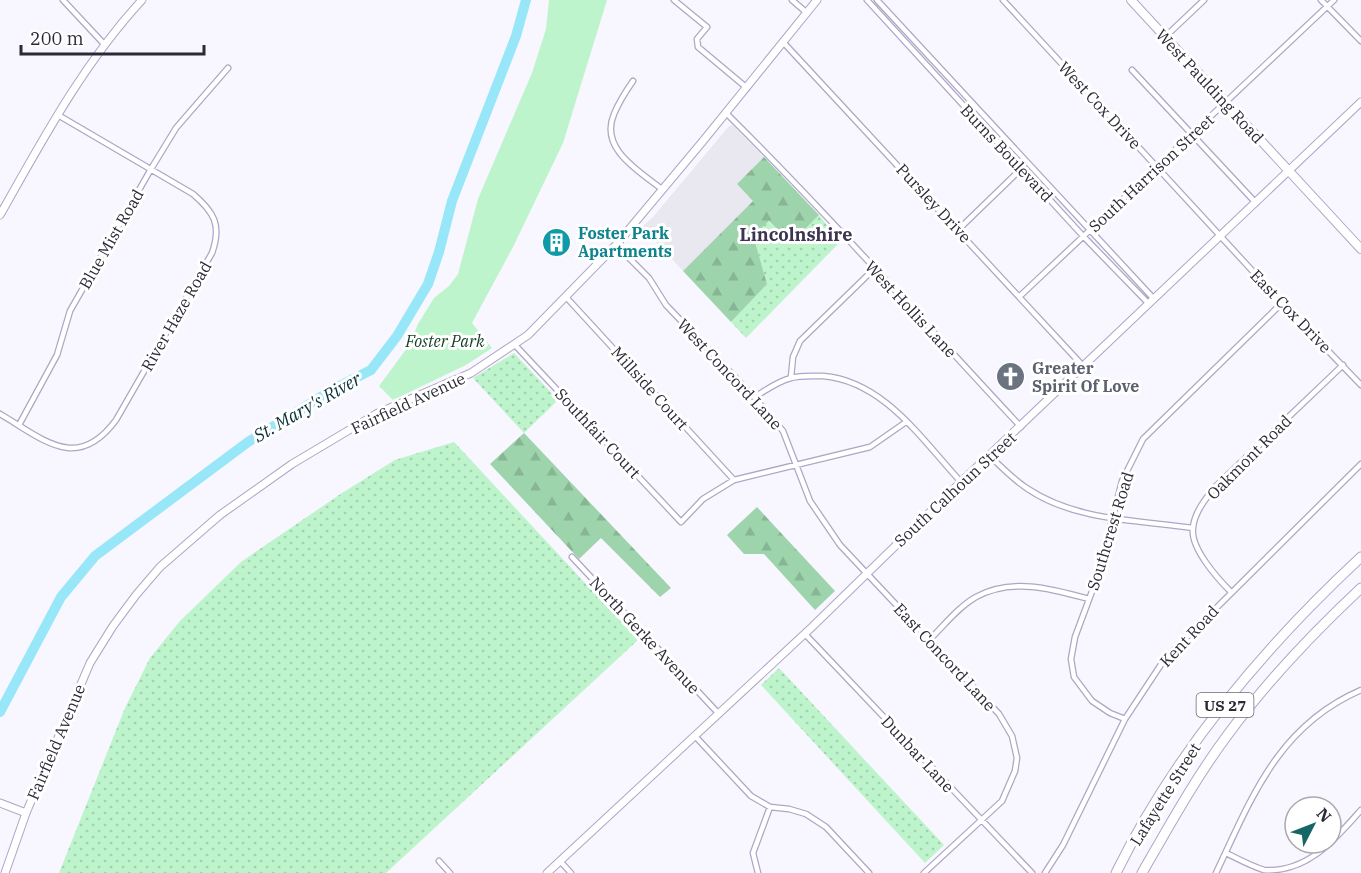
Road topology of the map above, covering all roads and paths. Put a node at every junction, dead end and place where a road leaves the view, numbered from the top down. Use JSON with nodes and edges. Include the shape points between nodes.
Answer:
{"nodes":[{"id":1,"x":63,"y":0,"type":"edge"},
{"id":2,"x":142,"y":0,"type":"edge"},
{"id":3,"x":674,"y":0,"type":"edge"},
{"id":4,"x":792,"y":0,"type":"edge"},
{"id":5,"x":817,"y":0,"type":"edge"},
{"id":6,"x":867,"y":0,"type":"edge"},
{"id":7,"x":877,"y":0,"type":"edge"},
{"id":8,"x":1003,"y":0,"type":"edge"},
{"id":9,"x":1131,"y":0,"type":"edge"},
{"id":10,"x":1204,"y":0,"type":"edge"},
{"id":11,"x":1321,"y":0,"type":"edge"},
{"id":12,"x":1334,"y":0,"type":"edge"},
{"id":13,"x":1327,"y":7,"type":"junction"},
{"id":14,"x":807,"y":13,"type":"junction"},
{"id":15,"x":1165,"y":37,"type":"junction"},
{"id":16,"x":1361,"y":41,"type":"edge"},
{"id":17,"x":783,"y":42,"type":"junction"},
{"id":18,"x":104,"y":44,"type":"junction"},
{"id":19,"x":228,"y":68,"type":"dead end"},
{"id":20,"x":1132,"y":70,"type":"dead end"},
{"id":21,"x":633,"y":81,"type":"dead end"},
{"id":22,"x":747,"y":88,"type":"junction"},
{"id":23,"x":1361,"y":102,"type":"edge"},
{"id":24,"x":1227,"y":103,"type":"junction"},
{"id":25,"x":726,"y":113,"type":"junction"},
{"id":26,"x":58,"y":115,"type":"junction"},
{"id":27,"x":1192,"y":135,"type":"junction"},
{"id":28,"x":1028,"y":163,"type":"junction"},
{"id":29,"x":1022,"y":168,"type":"junction"},
{"id":30,"x":1158,"y":168,"type":"junction"},
{"id":31,"x":151,"y":169,"type":"junction"},
{"id":32,"x":1289,"y":171,"type":"junction"},
{"id":33,"x":663,"y":190,"type":"junction"},
{"id":34,"x":1256,"y":203,"type":"junction"},
{"id":35,"x":0,"y":215,"type":"edge"},
{"id":36,"x":958,"y":230,"type":"junction"},
{"id":37,"x":1089,"y":231,"type":"junction"},
{"id":38,"x":1083,"y":236,"type":"junction"},
{"id":39,"x":1361,"y":236,"type":"edge"},
{"id":40,"x":1221,"y":237,"type":"junction"},
{"id":41,"x":1354,"y":242,"type":"junction"},
{"id":42,"x":616,"y":245,"type":"junction"},
{"id":43,"x":1361,"y":249,"type":"edge"},
{"id":44,"x":874,"y":269,"type":"junction"},
{"id":45,"x":1020,"y":296,"type":"junction"},
{"id":46,"x":566,"y":297,"type":"junction"},
{"id":47,"x":1151,"y":302,"type":"junction"},
{"id":48,"x":1282,"y":303,"type":"junction"},
{"id":49,"x":515,"y":345,"type":"junction"},
{"id":50,"x":1343,"y":365,"type":"junction"},
{"id":51,"x":1083,"y":366,"type":"junction"},
{"id":52,"x":791,"y":377,"type":"junction"},
{"id":53,"x":1361,"y":385,"type":"edge"},
{"id":54,"x":754,"y":397,"type":"junction"},
{"id":55,"x":0,"y":414,"type":"edge"},
{"id":56,"x":906,"y":422,"type":"junction"},
{"id":57,"x":19,"y":425,"type":"junction"},
{"id":58,"x":1021,"y":427,"type":"junction"},
{"id":59,"x":990,"y":456,"type":"junction"},
{"id":60,"x":797,"y":463,"type":"junction"},
{"id":61,"x":1361,"y":464,"type":"edge"},
{"id":62,"x":734,"y":480,"type":"junction"},
{"id":63,"x":961,"y":482,"type":"junction"},
{"id":64,"x":1112,"y":518,"type":"junction"},
{"id":65,"x":1193,"y":528,"type":"junction"},
{"id":66,"x":572,"y":557,"type":"dead end"},
{"id":67,"x":1361,"y":557,"type":"edge"},
{"id":68,"x":867,"y":572,"type":"junction"},
{"id":69,"x":1361,"y":588,"type":"edge"},
{"id":70,"x":1231,"y":592,"type":"junction"},
{"id":71,"x":1089,"y":599,"type":"junction"},
{"id":72,"x":805,"y":634,"type":"junction"},
{"id":73,"x":928,"y":641,"type":"junction"},
{"id":74,"x":1361,"y":690,"type":"edge"},
{"id":75,"x":718,"y":714,"type":"junction"},
{"id":76,"x":1125,"y":718,"type":"junction"},
{"id":77,"x":695,"y":736,"type":"junction"},
{"id":78,"x":4,"y":805,"type":"edge"},
{"id":79,"x":770,"y":807,"type":"junction"},
{"id":80,"x":1361,"y":810,"type":"edge"},
{"id":81,"x":26,"y":813,"type":"junction"},
{"id":82,"x":979,"y":820,"type":"junction"},
{"id":83,"x":1226,"y":853,"type":"junction"},
{"id":84,"x":439,"y":861,"type":"dead end"},
{"id":85,"x":560,"y":861,"type":"junction"},
{"id":86,"x":5,"y":873,"type":"edge"},
{"id":87,"x":450,"y":873,"type":"edge"},
{"id":88,"x":547,"y":873,"type":"edge"},
{"id":89,"x":571,"y":873,"type":"edge"},
{"id":90,"x":758,"y":873,"type":"edge"},
{"id":91,"x":869,"y":873,"type":"edge"},
{"id":92,"x":924,"y":873,"type":"edge"},
{"id":93,"x":1032,"y":873,"type":"edge"},
{"id":94,"x":1045,"y":873,"type":"edge"},
{"id":95,"x":1116,"y":873,"type":"edge"},
{"id":96,"x":1142,"y":873,"type":"edge"},
{"id":97,"x":1216,"y":873,"type":"edge"}],
"edges":[{"from":1,"to":18,"type":"street"},
{"from":2,"to":18,"type":"street"},
{"from":3,"to":22,"type":"street","via":[[707,27],[697,39],[699,47]]},
{"from":4,"to":14,"type":"street"},
{"from":5,"to":14,"type":"street","name":"Fairfield Avenue"},
{"from":6,"to":29,"type":"street","name":"Burns Boulevard"},
{"from":7,"to":28,"type":"street","name":"Burns Boulevard"},
{"from":8,"to":30,"type":"street","name":"West Cox Drive"},
{"from":9,"to":15,"type":"main road","name":"West Paulding Road"},
{"from":10,"to":15,"type":"street"},
{"from":11,"to":13,"type":"street"},
{"from":12,"to":13,"type":"street","name":"South Harrison Street"},
{"from":13,"to":16,"type":"street"},
{"from":13,"to":24,"type":"street","name":"South Harrison Street"},
{"from":14,"to":17,"type":"street","name":"Fairfield Avenue"},
{"from":15,"to":24,"type":"main road","name":"West Paulding Road"},
{"from":17,"to":22,"type":"street","name":"Fairfield Avenue"},
{"from":17,"to":36,"type":"street","name":"Pursley Drive"},
{"from":18,"to":26,"type":"street"},
{"from":19,"to":31,"type":"street","name":"Blue Mist Road","via":[[176,128]]},
{"from":20,"to":27,"type":"street"},
{"from":21,"to":33,"type":"street","via":[[614,113],[612,140],[622,158]]},
{"from":22,"to":25,"type":"street","name":"Fairfield Avenue"},
{"from":23,"to":32,"type":"street","name":"South Calhoun Street"},
{"from":24,"to":27,"type":"street","name":"South Harrison Street"},
{"from":24,"to":32,"type":"main road","name":"West Paulding Road"},
{"from":25,"to":33,"type":"street","name":"Fairfield Avenue"},
{"from":25,"to":44,"type":"street","name":"West Hollis Lane"},
{"from":26,"to":31,"type":"street"},
{"from":26,"to":35,"type":"street"},
{"from":27,"to":30,"type":"street","name":"South Harrison Street"},
{"from":27,"to":34,"type":"street"},
{"from":28,"to":29,"type":"street"},
{"from":28,"to":37,"type":"street","name":"Burns Boulevard"},
{"from":29,"to":36,"type":"street"},
{"from":29,"to":38,"type":"street","name":"Burns Boulevard"},
{"from":30,"to":37,"type":"street","name":"South Harrison Street"},
{"from":30,"to":40,"type":"street","name":"West Cox Drive"},
{"from":31,"to":57,"type":"street","name":"Blue Mist Road","via":[[69,311],[57,356]]},
{"from":31,"to":57,"type":"street","name":"River Haze Road","via":[[209,208],[216,224],[212,253],[116,420],[102,436],[88,445],[63,449]]},
{"from":32,"to":34,"type":"street","name":"South Calhoun Street"},
{"from":32,"to":41,"type":"main road","name":"West Paulding Road"},
{"from":33,"to":42,"type":"street","name":"Fairfield Avenue"},
{"from":34,"to":40,"type":"street","name":"South Calhoun Street"},
{"from":36,"to":45,"type":"street","name":"Pursley Drive"},
{"from":37,"to":38,"type":"street","name":"South Harrison Street"},
{"from":37,"to":47,"type":"street","name":"Burns Boulevard"},
{"from":38,"to":45,"type":"street","name":"South Harrison Street"},
{"from":38,"to":47,"type":"street","name":"Burns Boulevard"},
{"from":39,"to":41,"type":"street"},
{"from":40,"to":47,"type":"street","name":"South Calhoun Street"},
{"from":40,"to":48,"type":"street","name":"East Cox Drive"},
{"from":41,"to":43,"type":"main road","name":"West Paulding Road"},
{"from":42,"to":46,"type":"street","name":"Fairfield Avenue"},
{"from":42,"to":54,"type":"street","name":"West Concord Lane","via":[[649,278],[666,305]]},
{"from":44,"to":52,"type":"street","via":[[800,341]]},
{"from":44,"to":58,"type":"street","name":"West Hollis Lane"},
{"from":45,"to":51,"type":"street","name":"Pursley Drive"},
{"from":46,"to":49,"type":"street","name":"Fairfield Avenue"},
{"from":46,"to":62,"type":"street","name":"Millside Court"},
{"from":47,"to":51,"type":"street","name":"South Calhoun Street"},
{"from":48,"to":50,"type":"street","name":"East Cox Drive"},
{"from":48,"to":64,"type":"street","name":"Southcrest Road","via":[[1143,439],[1122,481]]},
{"from":49,"to":62,"type":"street","name":"Southfair Court","via":[[681,522],[704,499]]},
{"from":49,"to":81,"type":"street","name":"Fairfield Avenue","via":[[471,373],[376,414],[316,448],[242,498],[160,567],[135,595],[90,663]]},
{"from":50,"to":53,"type":"street","name":"East Cox Drive"},
{"from":50,"to":65,"type":"street","name":"Oakmont Road","via":[[1215,487]]},
{"from":51,"to":58,"type":"street","name":"South Calhoun Street"},
{"from":52,"to":54,"type":"street"},
{"from":52,"to":56,"type":"street","via":[[835,377],[853,383],[882,397]]},
{"from":54,"to":60,"type":"street","name":"West Concord Lane","via":[[783,431]]},
{"from":55,"to":57,"type":"street","name":"River Haze Road"},
{"from":56,"to":60,"type":"street","via":[[870,447]]},
{"from":56,"to":63,"type":"street"},
{"from":58,"to":59,"type":"street","name":"South Calhoun Street"},
{"from":59,"to":63,"type":"street","name":"South Calhoun Street"},
{"from":59,"to":64,"type":"street","via":[[1015,480],[1040,496],[1065,507]]},
{"from":60,"to":62,"type":"street"},
{"from":60,"to":68,"type":"street","name":"West Concord Lane","via":[[810,501],[824,524]]},
{"from":61,"to":70,"type":"street","name":"Kent Road"},
{"from":63,"to":68,"type":"street","name":"South Calhoun Street"},
{"from":64,"to":65,"type":"street"},
{"from":64,"to":71,"type":"street","name":"Southcrest Road"},
{"from":65,"to":70,"type":"street","via":[[1209,567]]},
{"from":66,"to":75,"type":"street","name":"North Gerke Avenue"},
{"from":67,"to":95,"type":"highway","name":"Lafayette Street","number":"US 27","via":[[1278,640],[1211,722]]},
{"from":68,"to":72,"type":"street","name":"South Calhoun Street"},
{"from":68,"to":73,"type":"street","name":"East Concord Lane"},
{"from":69,"to":96,"type":"highway","name":"Lafayette Street","number":"US 27","via":[[1292,656],[1227,735]]},
{"from":70,"to":76,"type":"street","name":"Kent Road","via":[[1164,660]]},
{"from":71,"to":73,"type":"street","via":[[1032,586],[1002,588],[975,598]]},
{"from":71,"to":76,"type":"street","name":"Southcrest Road","via":[[1073,648],[1074,676],[1092,701]]},
{"from":72,"to":75,"type":"street","name":"South Calhoun Street"},
{"from":72,"to":82,"type":"street","name":"Dunbar Lane"},
{"from":73,"to":82,"type":"street","name":"East Concord Lane","via":[[999,714],[1016,745],[1015,771],[1002,801]]},
{"from":74,"to":83,"type":"street","via":[[1311,720],[1285,746],[1255,791]]},
{"from":75,"to":77,"type":"street","name":"South Calhoun Street"},
{"from":76,"to":94,"type":"street","name":"Kent Road","via":[[1063,845]]},
{"from":77,"to":79,"type":"street","via":[[751,796]]},
{"from":77,"to":85,"type":"street","name":"South Calhoun Street"},
{"from":78,"to":81,"type":"street"},
{"from":79,"to":90,"type":"street","via":[[753,853]]},
{"from":79,"to":91,"type":"street","via":[[806,814],[826,827]]},
{"from":80,"to":83,"type":"street","via":[[1321,856],[1300,869],[1267,871]]},
{"from":81,"to":86,"type":"street","name":"Fairfield Avenue"},
{"from":82,"to":92,"type":"street"},
{"from":82,"to":93,"type":"street","name":"Dunbar Lane"},
{"from":83,"to":97,"type":"street"},
{"from":84,"to":87,"type":"street"},
{"from":85,"to":88,"type":"street","name":"South Calhoun Street"},
{"from":85,"to":89,"type":"street"}]}
